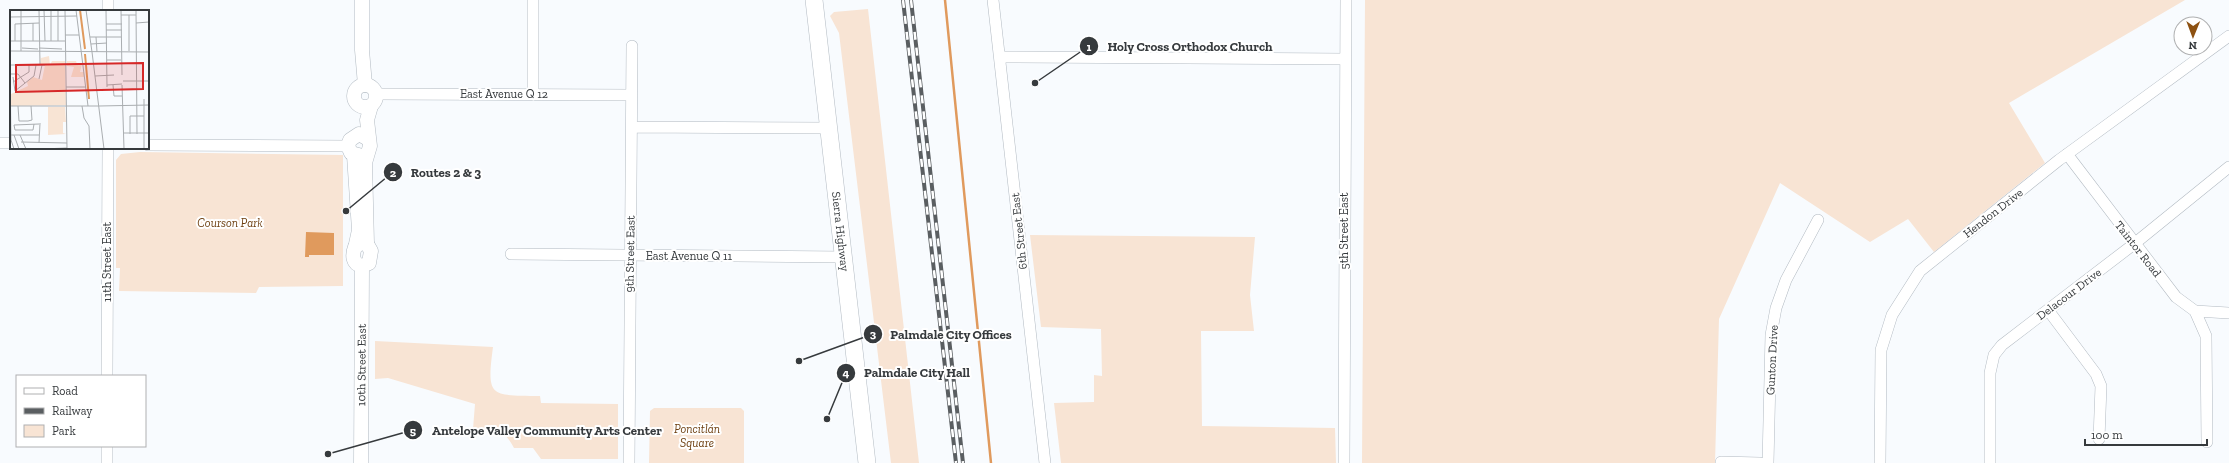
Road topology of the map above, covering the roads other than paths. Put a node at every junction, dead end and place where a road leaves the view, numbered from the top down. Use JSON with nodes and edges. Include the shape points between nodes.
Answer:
{"nodes":[{"id":1,"x":362,"y":0,"type":"edge"},
{"id":2,"x":533,"y":0,"type":"edge"},
{"id":3,"x":814,"y":0,"type":"edge"},
{"id":4,"x":993,"y":0,"type":"edge"},
{"id":5,"x":1346,"y":0,"type":"edge"},
{"id":6,"x":2229,"y":36,"type":"edge"},
{"id":7,"x":632,"y":46,"type":"dead end"},
{"id":8,"x":1000,"y":57,"type":"junction"},
{"id":9,"x":1345,"y":59,"type":"junction"},
{"id":10,"x":533,"y":94,"type":"junction"},
{"id":11,"x":632,"y":95,"type":"junction"},
{"id":12,"x":367,"y":97,"type":"junction"},
{"id":13,"x":632,"y":127,"type":"junction"},
{"id":14,"x":829,"y":128,"type":"junction"},
{"id":15,"x":149,"y":145,"type":"edge"},
{"id":16,"x":359,"y":146,"type":"junction"},
{"id":17,"x":108,"y":149,"type":"edge"},
{"id":18,"x":2067,"y":154,"type":"junction"},
{"id":19,"x":2229,"y":167,"type":"edge"},
{"id":20,"x":1818,"y":220,"type":"dead end"},
{"id":21,"x":2134,"y":244,"type":"junction"},
{"id":22,"x":511,"y":254,"type":"dead end"},
{"id":23,"x":630,"y":256,"type":"junction"},
{"id":24,"x":843,"y":257,"type":"junction"},
{"id":25,"x":2048,"y":310,"type":"junction"},
{"id":26,"x":2195,"y":311,"type":"junction"},
{"id":27,"x":2229,"y":313,"type":"edge"},
{"id":28,"x":106,"y":375,"type":"edge"},
{"id":29,"x":2099,"y":439,"type":"dead end"},
{"id":30,"x":2207,"y":442,"type":"dead end"},
{"id":31,"x":107,"y":447,"type":"edge"},
{"id":32,"x":1721,"y":462,"type":"dead end"},
{"id":33,"x":107,"y":463,"type":"edge"},
{"id":34,"x":361,"y":463,"type":"edge"},
{"id":35,"x":629,"y":463,"type":"edge"},
{"id":36,"x":866,"y":463,"type":"edge"},
{"id":37,"x":1045,"y":463,"type":"edge"},
{"id":38,"x":1344,"y":463,"type":"edge"},
{"id":39,"x":1760,"y":463,"type":"edge"},
{"id":40,"x":1768,"y":463,"type":"edge"},
{"id":41,"x":1880,"y":463,"type":"edge"},
{"id":42,"x":1990,"y":463,"type":"edge"}],
"edges":[{"from":1,"to":12,"type":"main road","via":[[362,50]]},
{"from":2,"to":10,"type":"street"},
{"from":3,"to":14,"type":"highway","name":"Sierra Highway"},
{"from":4,"to":8,"type":"street","name":"6th Street East"},
{"from":5,"to":9,"type":"street","name":"5th Street East"},
{"from":6,"to":18,"type":"street","name":"Hendon Drive"},
{"from":7,"to":11,"type":"street","name":"9th Street East"},
{"from":8,"to":9,"type":"street"},
{"from":8,"to":37,"type":"street","name":"6th Street East"},
{"from":9,"to":38,"type":"street","name":"5th Street East"},
{"from":10,"to":11,"type":"street","name":"East Avenue Q 12"},
{"from":10,"to":12,"type":"street","name":"East Avenue Q 12"},
{"from":11,"to":13,"type":"street","name":"9th Street East"},
{"from":12,"to":16,"type":"main road","via":[[366,120]]},
{"from":13,"to":14,"type":"street"},
{"from":13,"to":23,"type":"street","name":"9th Street East"},
{"from":14,"to":24,"type":"highway","name":"Sierra Highway"},
{"from":15,"to":16,"type":"street"},
{"from":16,"to":34,"type":"main road","name":"10th Street East","via":[[359,230],[362,244],[354,250],[353,259],[356,264],[362,266]]},
{"from":17,"to":28,"type":"street","name":"11th Street East"},
{"from":18,"to":21,"type":"street","name":"Taintor Road"},
{"from":18,"to":41,"type":"street","name":"Hendon Drive","via":[[1920,270],[1901,297],[1892,315],[1881,350]]},
{"from":19,"to":21,"type":"street","name":"Delacour Drive"},
{"from":20,"to":40,"type":"street","name":"Gunton Drive","via":[[1786,280],[1770,335]]},
{"from":21,"to":25,"type":"street","name":"Delacour Drive"},
{"from":21,"to":26,"type":"street","name":"Taintor Road","via":[[2176,297]]},
{"from":22,"to":23,"type":"street","name":"East Avenue Q 11"},
{"from":23,"to":24,"type":"street","name":"East Avenue Q 11"},
{"from":23,"to":35,"type":"street","name":"9th Street East"},
{"from":24,"to":36,"type":"highway","name":"Sierra Highway"},
{"from":25,"to":29,"type":"street","via":[[2101,386]]},
{"from":25,"to":42,"type":"street","name":"Delacour Drive","via":[[2002,345],[1994,355],[1990,373]]},
{"from":26,"to":27,"type":"street"},
{"from":26,"to":30,"type":"street","via":[[2206,336]]},
{"from":31,"to":33,"type":"street"},
{"from":32,"to":39,"type":"street"}]}
